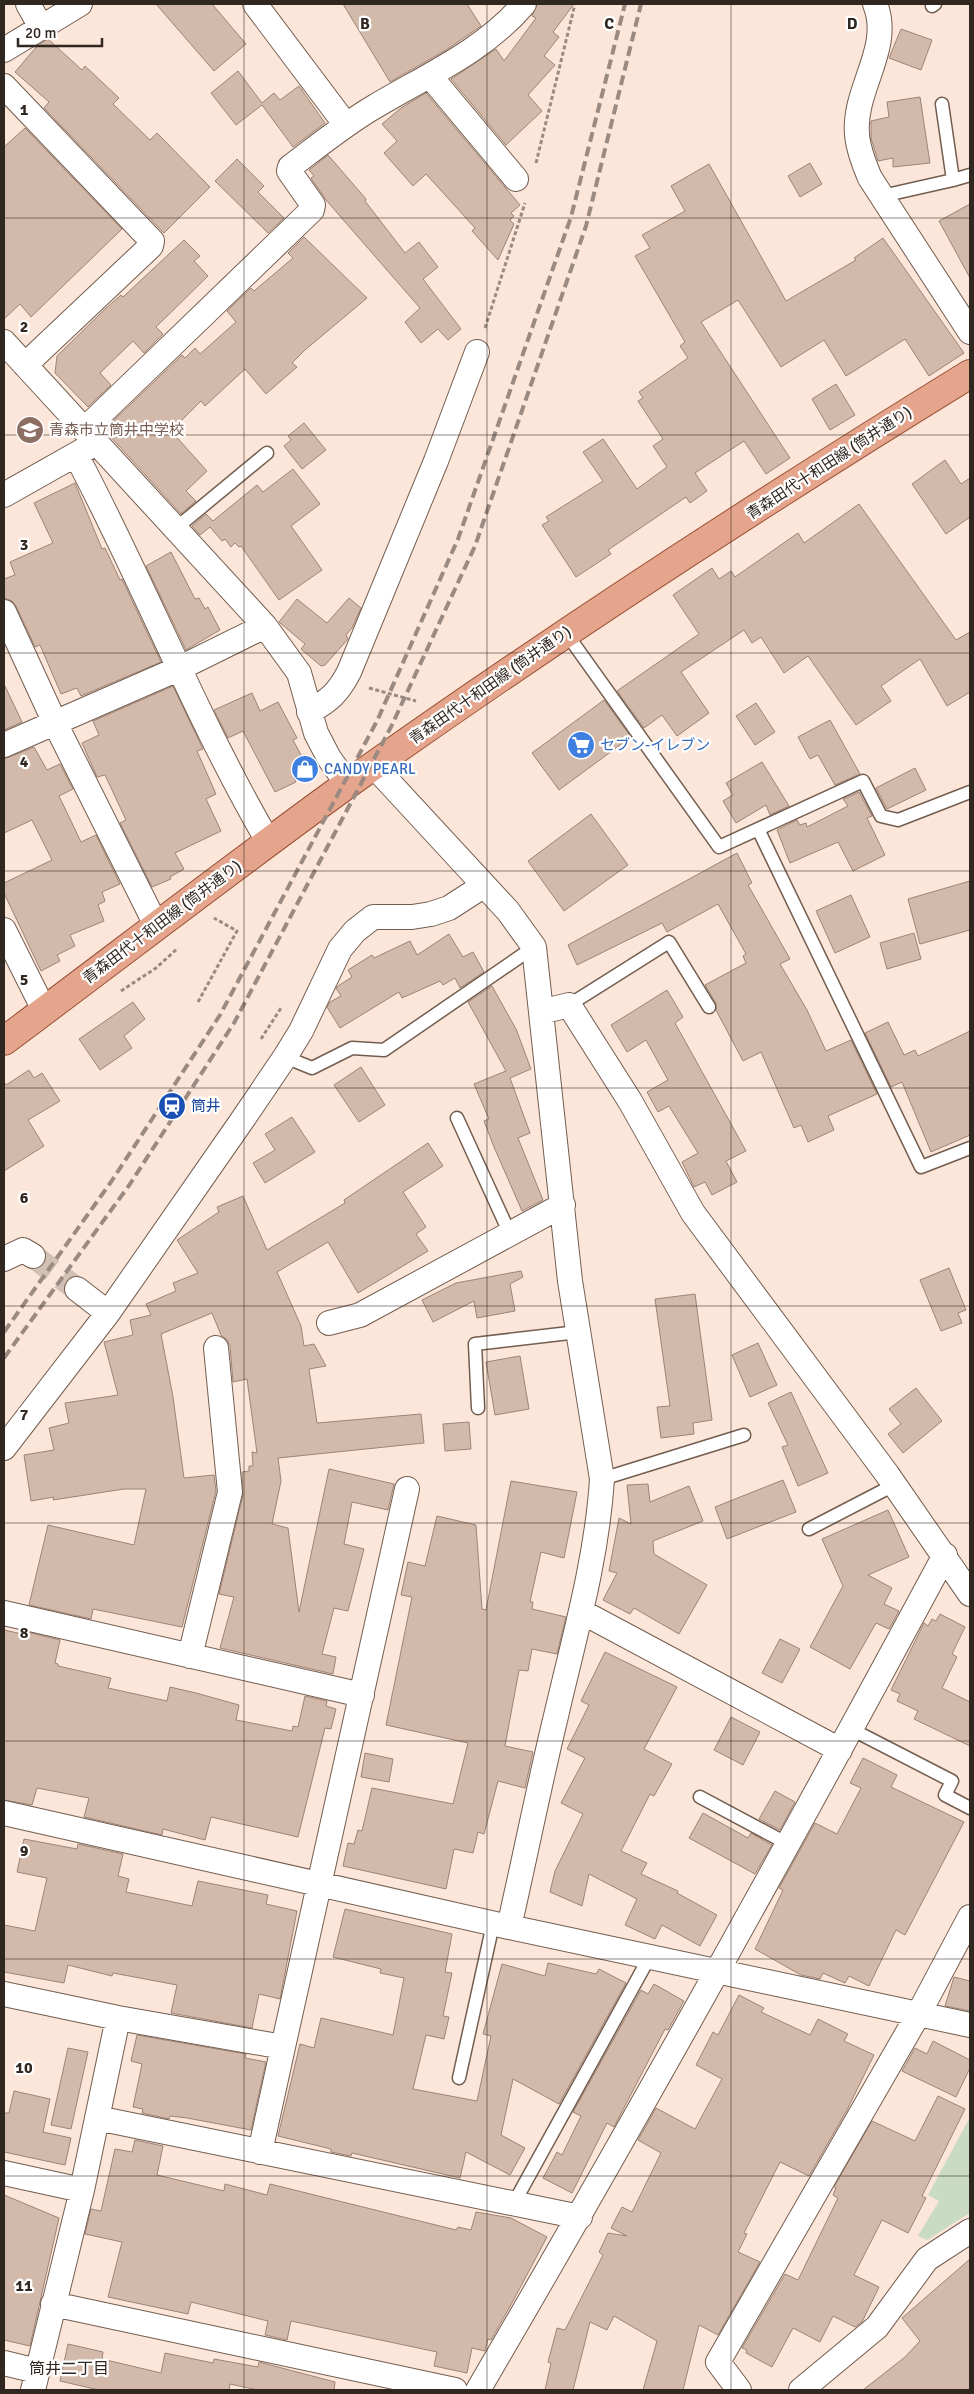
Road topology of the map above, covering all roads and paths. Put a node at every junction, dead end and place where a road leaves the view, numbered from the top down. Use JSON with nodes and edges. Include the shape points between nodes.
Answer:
{"nodes":[{"id":1,"x":28,"y":4,"type":"edge"},
{"id":2,"x":80,"y":4,"type":"edge"},
{"id":3,"x":255,"y":4,"type":"edge"},
{"id":4,"x":524,"y":4,"type":"edge"},
{"id":5,"x":875,"y":4,"type":"edge"},
{"id":6,"x":41,"y":27,"type":"junction"},
{"id":7,"x":4,"y":50,"type":"edge"},
{"id":8,"x":430,"y":76,"type":"junction"},
{"id":9,"x":4,"y":86,"type":"edge"},
{"id":10,"x":942,"y":104,"type":"dead end"},
{"id":11,"x":346,"y":125,"type":"junction"},
{"id":12,"x":970,"y":174,"type":"edge"},
{"id":13,"x":516,"y":179,"type":"dead end"},
{"id":14,"x":953,"y":180,"type":"junction"},
{"id":15,"x":882,"y":196,"type":"junction"},
{"id":16,"x":970,"y":332,"type":"edge"},
{"id":17,"x":4,"y":342,"type":"edge"},
{"id":18,"x":477,"y":352,"type":"dead end"},
{"id":19,"x":25,"y":366,"type":"junction"},
{"id":20,"x":970,"y":374,"type":"edge"},
{"id":21,"x":85,"y":443,"type":"junction"},
{"id":22,"x":267,"y":452,"type":"dead end"},
{"id":23,"x":4,"y":495,"type":"edge"},
{"id":24,"x":175,"y":529,"type":"junction"},
{"id":25,"x":4,"y":612,"type":"edge"},
{"id":26,"x":265,"y":626,"type":"junction"},
{"id":27,"x":566,"y":633,"type":"junction"},
{"id":28,"x":178,"y":668,"type":"junction"},
{"id":29,"x":344,"y":681,"type":"junction"},
{"id":30,"x":309,"y":712,"type":"junction"},
{"id":31,"x":444,"y":717,"type":"junction"},
{"id":32,"x":55,"y":723,"type":"junction"},
{"id":33,"x":4,"y":746,"type":"edge"},
{"id":34,"x":374,"y":766,"type":"junction"},
{"id":35,"x":348,"y":784,"type":"junction"},
{"id":36,"x":970,"y":792,"type":"edge"},
{"id":37,"x":758,"y":828,"type":"junction"},
{"id":38,"x":269,"y":843,"type":"junction"},
{"id":39,"x":483,"y":886,"type":"junction"},
{"id":40,"x":220,"y":923,"type":"dead end"},
{"id":41,"x":156,"y":925,"type":"junction"},
{"id":42,"x":4,"y":930,"type":"edge"},
{"id":43,"x":534,"y":946,"type":"junction"},
{"id":44,"x":198,"y":1002,"type":"dead end"},
{"id":45,"x":569,"y":1005,"type":"junction"},
{"id":46,"x":709,"y":1007,"type":"dead end"},
{"id":47,"x":44,"y":1010,"type":"junction"},
{"id":48,"x":541,"y":1012,"type":"junction"},
{"id":49,"x":4,"y":1040,"type":"edge"},
{"id":50,"x":285,"y":1057,"type":"junction"},
{"id":51,"x":456,"y":1118,"type":"dead end"},
{"id":52,"x":970,"y":1148,"type":"edge"},
{"id":53,"x":563,"y":1205,"type":"junction"},
{"id":54,"x":510,"y":1234,"type":"junction"},
{"id":55,"x":33,"y":1256,"type":"tunnel mouth"},
{"id":56,"x":4,"y":1259,"type":"edge"},
{"id":57,"x":76,"y":1289,"type":"tunnel mouth"},
{"id":58,"x":108,"y":1313,"type":"junction"},
{"id":59,"x":329,"y":1323,"type":"dead end"},
{"id":60,"x":578,"y":1332,"type":"junction"},
{"id":61,"x":216,"y":1348,"type":"dead end"},
{"id":62,"x":478,"y":1408,"type":"dead end"},
{"id":63,"x":744,"y":1435,"type":"dead end"},
{"id":64,"x":4,"y":1448,"type":"edge"},
{"id":65,"x":602,"y":1478,"type":"junction"},
{"id":66,"x":894,"y":1485,"type":"junction"},
{"id":67,"x":407,"y":1489,"type":"dead end"},
{"id":68,"x":809,"y":1529,"type":"dead end"},
{"id":69,"x":945,"y":1555,"type":"junction"},
{"id":70,"x":970,"y":1594,"type":"edge"},
{"id":71,"x":582,"y":1612,"type":"junction"},
{"id":72,"x":4,"y":1614,"type":"edge"},
{"id":73,"x":190,"y":1656,"type":"junction"},
{"id":74,"x":362,"y":1695,"type":"junction"},
{"id":75,"x":851,"y":1729,"type":"junction"},
{"id":76,"x":840,"y":1750,"type":"junction"},
{"id":77,"x":700,"y":1797,"type":"dead end"},
{"id":78,"x":970,"y":1808,"type":"edge"},
{"id":79,"x":4,"y":1813,"type":"edge"},
{"id":80,"x":788,"y":1844,"type":"junction"},
{"id":81,"x":319,"y":1885,"type":"junction"},
{"id":82,"x":970,"y":1917,"type":"edge"},
{"id":83,"x":501,"y":1926,"type":"junction"},
{"id":84,"x":649,"y":1958,"type":"junction"},
{"id":85,"x":718,"y":1971,"type":"junction"},
{"id":86,"x":4,"y":1994,"type":"edge"},
{"id":87,"x":919,"y":2013,"type":"junction"},
{"id":88,"x":118,"y":2018,"type":"junction"},
{"id":89,"x":970,"y":2025,"type":"edge"},
{"id":90,"x":283,"y":2047,"type":"junction"},
{"id":91,"x":459,"y":2078,"type":"dead end"},
{"id":92,"x":97,"y":2118,"type":"junction"},
{"id":93,"x":260,"y":2152,"type":"junction"},
{"id":94,"x":4,"y":2173,"type":"edge"},
{"id":95,"x":82,"y":2190,"type":"junction"},
{"id":96,"x":514,"y":2203,"type":"junction"},
{"id":97,"x":580,"y":2217,"type":"junction"},
{"id":98,"x":970,"y":2231,"type":"edge"},
{"id":99,"x":53,"y":2304,"type":"junction"},
{"id":100,"x":4,"y":2363,"type":"edge"},
{"id":101,"x":35,"y":2381,"type":"edge"},
{"id":102,"x":455,"y":2390,"type":"edge"},
{"id":103,"x":478,"y":2390,"type":"edge"},
{"id":104,"x":739,"y":2390,"type":"edge"},
{"id":105,"x":802,"y":2390,"type":"edge"}],
"edges":[{"from":1,"to":6,"type":"street"},
{"from":2,"to":6,"type":"street"},
{"from":3,"to":11,"type":"street"},
{"from":4,"to":8,"type":"street","via":[[495,32]]},
{"from":5,"to":15,"type":"street","via":[[880,16],[879,42],[861,103],[856,133],[870,178]]},
{"from":6,"to":7,"type":"street"},
{"from":8,"to":11,"type":"street"},
{"from":8,"to":13,"type":"street"},
{"from":9,"to":19,"type":"street","via":[[152,241],[151,246]]},
{"from":10,"to":14,"type":"lane"},
{"from":11,"to":21,"type":"street","via":[[290,166],[289,171],[313,204],[312,210]]},
{"from":12,"to":14,"type":"lane"},
{"from":14,"to":15,"type":"lane"},
{"from":15,"to":16,"type":"street"},
{"from":17,"to":19,"type":"street"},
{"from":18,"to":29,"type":"street","via":[[436,461]]},
{"from":19,"to":21,"type":"street"},
{"from":20,"to":27,"type":"main road","name":"青森田代十和田線 (筒井通り)"},
{"from":21,"to":23,"type":"street"},
{"from":21,"to":24,"type":"street"},
{"from":21,"to":28,"type":"street","via":[[100,499]]},
{"from":22,"to":24,"type":"lane"},
{"from":24,"to":26,"type":"street"},
{"from":25,"to":32,"type":"street"},
{"from":26,"to":28,"type":"street"},
{"from":26,"to":30,"type":"street","via":[[299,672]]},
{"from":27,"to":31,"type":"main road","name":"青森田代十和田線 (筒井通り)"},
{"from":27,"to":37,"type":"lane","via":[[719,847]]},
{"from":28,"to":32,"type":"street"},
{"from":28,"to":38,"type":"street"},
{"from":29,"to":30,"type":"street","via":[[340,690]]},
{"from":29,"to":31,"type":"path","via":[[420,703]]},
{"from":30,"to":35,"type":"street","via":[[323,748]]},
{"from":31,"to":34,"type":"main road","name":"青森田代十和田線 (筒井通り)"},
{"from":32,"to":33,"type":"street"},
{"from":32,"to":41,"type":"street"},
{"from":34,"to":35,"type":"main road","name":"青森田代十和田線 (筒井通り)"},
{"from":34,"to":39,"type":"street"},
{"from":35,"to":38,"type":"main road","name":"青森田代十和田線 (筒井通り)"},
{"from":36,"to":37,"type":"lane","via":[[898,820],[881,816],[863,780]]},
{"from":37,"to":52,"type":"lane","via":[[921,1167]]},
{"from":38,"to":41,"type":"main road","name":"青森田代十和田線 (筒井通り)"},
{"from":39,"to":43,"type":"street","via":[[508,911]]},
{"from":39,"to":50,"type":"street","via":[[449,908],[412,917],[373,917],[355,931],[340,949]]},
{"from":40,"to":44,"type":"path","via":[[237,931]]},
{"from":41,"to":47,"type":"main road","name":"青森田代十和田線 (筒井通り)"},
{"from":42,"to":47,"type":"street"},
{"from":43,"to":48,"type":"street"},
{"from":43,"to":50,"type":"lane","via":[[384,1050],[352,1048],[312,1068]]},
{"from":45,"to":46,"type":"lane","via":[[669,942]]},
{"from":45,"to":48,"type":"street"},
{"from":45,"to":66,"type":"street","via":[[630,1101],[692,1213]]},
{"from":47,"to":49,"type":"main road","name":"青森田代十和田線 (筒井通り)"},
{"from":48,"to":53,"type":"street"},
{"from":50,"to":58,"type":"street"},
{"from":51,"to":54,"type":"lane"},
{"from":53,"to":54,"type":"street"},
{"from":53,"to":60,"type":"street"},
{"from":54,"to":59,"type":"street","via":[[360,1315]]},
{"from":55,"to":56,"type":"street","via":[[23,1250]]},
{"from":57,"to":58,"type":"street"},
{"from":58,"to":64,"type":"street"},
{"from":60,"to":62,"type":"lane","via":[[474,1344]]},
{"from":60,"to":65,"type":"street"},
{"from":61,"to":73,"type":"street","via":[[230,1492]]},
{"from":63,"to":65,"type":"lane"},
{"from":65,"to":71,"type":"street"},
{"from":66,"to":68,"type":"lane"},
{"from":66,"to":69,"type":"street"},
{"from":67,"to":74,"type":"street"},
{"from":69,"to":70,"type":"street"},
{"from":69,"to":75,"type":"street"},
{"from":71,"to":76,"type":"street"},
{"from":71,"to":83,"type":"street"},
{"from":72,"to":73,"type":"street"},
{"from":73,"to":74,"type":"street"},
{"from":74,"to":81,"type":"street"},
{"from":75,"to":76,"type":"street"},
{"from":75,"to":78,"type":"lane","via":[[952,1781],[945,1795]]},
{"from":76,"to":80,"type":"street"},
{"from":77,"to":80,"type":"lane"},
{"from":79,"to":81,"type":"street"},
{"from":80,"to":85,"type":"street"},
{"from":81,"to":83,"type":"street"},
{"from":81,"to":90,"type":"street"},
{"from":82,"to":87,"type":"street"},
{"from":83,"to":84,"type":"street"},
{"from":83,"to":91,"type":"lane"},
{"from":84,"to":85,"type":"street"},
{"from":84,"to":96,"type":"lane"},
{"from":85,"to":87,"type":"street"},
{"from":85,"to":97,"type":"street"},
{"from":86,"to":88,"type":"street"},
{"from":87,"to":89,"type":"street"},
{"from":87,"to":104,"type":"street","via":[[718,2362]]},
{"from":88,"to":90,"type":"street"},
{"from":88,"to":92,"type":"street"},
{"from":90,"to":93,"type":"street"},
{"from":92,"to":93,"type":"street"},
{"from":92,"to":95,"type":"street"},
{"from":93,"to":96,"type":"street"},
{"from":94,"to":95,"type":"street"},
{"from":95,"to":99,"type":"street"},
{"from":96,"to":97,"type":"street"},
{"from":97,"to":103,"type":"street"},
{"from":98,"to":105,"type":"street","via":[[927,2259],[876,2328]]},
{"from":99,"to":101,"type":"street"},
{"from":99,"to":102,"type":"street"},
{"from":100,"to":101,"type":"street"}]}
